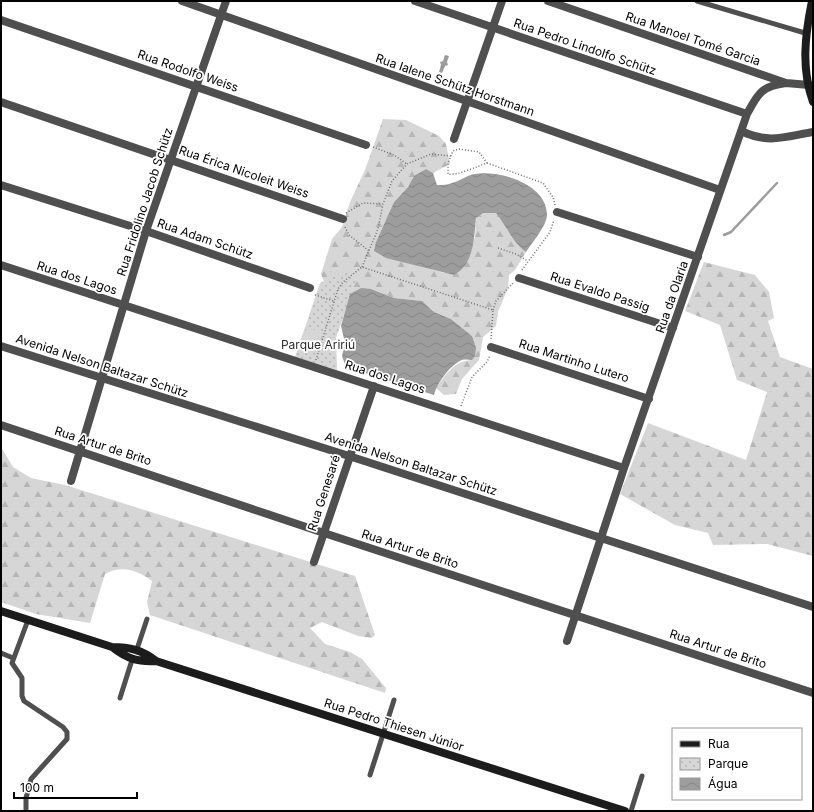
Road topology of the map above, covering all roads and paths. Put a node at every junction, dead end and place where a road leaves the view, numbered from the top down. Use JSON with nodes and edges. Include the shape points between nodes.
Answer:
{"nodes":[{"id":1,"x":182,"y":1,"type":"edge"},
{"id":2,"x":226,"y":1,"type":"edge"},
{"id":3,"x":415,"y":1,"type":"edge"},
{"id":4,"x":502,"y":1,"type":"edge"},
{"id":5,"x":548,"y":1,"type":"edge"},
{"id":6,"x":697,"y":1,"type":"edge"},
{"id":7,"x":812,"y":1,"type":"edge"},
{"id":8,"x":221,"y":14,"type":"junction"},
{"id":9,"x":1,"y":20,"type":"edge"},
{"id":10,"x":492,"y":28,"type":"junction"},
{"id":11,"x":809,"y":34,"type":"edge"},
{"id":12,"x":809,"y":67,"type":"edge"},
{"id":13,"x":786,"y":83,"type":"junction"},
{"id":14,"x":809,"y":85,"type":"junction"},
{"id":15,"x":197,"y":86,"type":"junction"},
{"id":16,"x":1,"y":102,"type":"edge"},
{"id":17,"x":467,"y":102,"type":"junction"},
{"id":18,"x":813,"y":102,"type":"edge"},
{"id":19,"x":747,"y":114,"type":"junction"},
{"id":20,"x":741,"y":131,"type":"junction"},
{"id":21,"x":813,"y":132,"type":"edge"},
{"id":22,"x":454,"y":139,"type":"dead end"},
{"id":23,"x":366,"y":145,"type":"joint"},
{"id":24,"x":451,"y":156,"type":"junction"},
{"id":25,"x":171,"y":159,"type":"junction"},
{"id":26,"x":487,"y":163,"type":"junction"},
{"id":27,"x":407,"y":164,"type":"junction"},
{"id":28,"x":1,"y":185,"type":"edge"},
{"id":29,"x":720,"y":190,"type":"junction"},
{"id":30,"x":383,"y":204,"type":"junction"},
{"id":31,"x":557,"y":212,"type":"junction"},
{"id":32,"x":343,"y":219,"type":"junction"},
{"id":33,"x":146,"y":231,"type":"junction"},
{"id":34,"x":498,"y":248,"type":"dead end"},
{"id":35,"x":369,"y":251,"type":"junction"},
{"id":36,"x":698,"y":257,"type":"junction"},
{"id":37,"x":528,"y":261,"type":"junction"},
{"id":38,"x":1,"y":265,"type":"edge"},
{"id":39,"x":362,"y":267,"type":"junction"},
{"id":40,"x":519,"y":278,"type":"junction"},
{"id":41,"x":310,"y":288,"type":"joint"},
{"id":42,"x":334,"y":302,"type":"junction"},
{"id":43,"x":123,"y":306,"type":"junction"},
{"id":44,"x":493,"y":310,"type":"junction"},
{"id":45,"x":673,"y":328,"type":"junction"},
{"id":46,"x":1,"y":346,"type":"edge"},
{"id":47,"x":491,"y":347,"type":"junction"},
{"id":48,"x":316,"y":359,"type":"dead end"},
{"id":49,"x":102,"y":379,"type":"junction"},
{"id":50,"x":374,"y":386,"type":"junction"},
{"id":51,"x":649,"y":399,"type":"junction"},
{"id":52,"x":462,"y":402,"type":"dead end"},
{"id":53,"x":1,"y":425,"type":"edge"},
{"id":54,"x":81,"y":451,"type":"junction"},
{"id":55,"x":349,"y":456,"type":"junction"},
{"id":56,"x":624,"y":468,"type":"junction"},
{"id":57,"x":71,"y":481,"type":"dead end"},
{"id":58,"x":324,"y":533,"type":"junction"},
{"id":59,"x":601,"y":538,"type":"junction"},
{"id":60,"x":314,"y":562,"type":"dead end"},
{"id":61,"x":813,"y":607,"type":"edge"},
{"id":62,"x":1,"y":611,"type":"edge"},
{"id":63,"x":575,"y":615,"type":"junction"},
{"id":64,"x":147,"y":619,"type":"dead end"},
{"id":65,"x":28,"y":620,"type":"junction"},
{"id":66,"x":567,"y":641,"type":"dead end"},
{"id":67,"x":112,"y":647,"type":"junction"},
{"id":68,"x":127,"y":647,"type":"junction"},
{"id":69,"x":137,"y":650,"type":"junction"},
{"id":70,"x":1,"y":653,"type":"edge"},
{"id":71,"x":146,"y":653,"type":"junction"},
{"id":72,"x":13,"y":658,"type":"junction"},
{"id":73,"x":129,"y":658,"type":"junction"},
{"id":74,"x":156,"y":661,"type":"junction"},
{"id":75,"x":144,"y":662,"type":"junction"},
{"id":76,"x":813,"y":693,"type":"edge"},
{"id":77,"x":120,"y":698,"type":"dead end"},
{"id":78,"x":394,"y":700,"type":"dead end"},
{"id":79,"x":383,"y":734,"type":"junction"},
{"id":80,"x":370,"y":774,"type":"dead end"},
{"id":81,"x":642,"y":776,"type":"dead end"},
{"id":82,"x":26,"y":811,"type":"edge"},
{"id":83,"x":625,"y":811,"type":"edge"},
{"id":84,"x":631,"y":811,"type":"edge"}],
"edges":[{"from":1,"to":8,"type":"street","name":"Rua Ialene Schütz Horstmann"},
{"from":2,"to":8,"type":"street","name":"Rua Fridolino Jacob Schütz"},
{"from":3,"to":10,"type":"street","name":"Rua Pedro Lindolfo Schütz"},
{"from":4,"to":10,"type":"street"},
{"from":5,"to":13,"type":"street","name":"Rua Manoel Tomé Garcia"},
{"from":6,"to":11,"type":"lane"},
{"from":7,"to":11,"type":"main road"},
{"from":8,"to":15,"type":"street","name":"Rua Fridolino Jacob Schütz"},
{"from":8,"to":17,"type":"street","name":"Rua Ialene Schütz Horstmann"},
{"from":9,"to":15,"type":"street","name":"Rua Rodolfo Weiss"},
{"from":10,"to":17,"type":"street"},
{"from":10,"to":19,"type":"street","name":"Rua Pedro Lindolfo Schütz"},
{"from":11,"to":12,"type":"main road"},
{"from":12,"to":14,"type":"main road"},
{"from":13,"to":14,"type":"street","name":"Rua Manoel Tomé Garcia"},
{"from":13,"to":19,"type":"street","name":"Rua da Olaria","via":[[771,85],[758,93]]},
{"from":14,"to":18,"type":"main road"},
{"from":15,"to":23,"type":"street","name":"Rua Rodolfo Weiss"},
{"from":15,"to":25,"type":"street","name":"Rua Fridolino Jacob Schütz"},
{"from":16,"to":25,"type":"street","name":"Rua Érica Nicoleit Weiss"},
{"from":17,"to":22,"type":"street"},
{"from":17,"to":29,"type":"street","name":"Rua Ialene Schütz Horstmann"},
{"from":19,"to":20,"type":"street","name":"Rua da Olaria"},
{"from":20,"to":21,"type":"street","via":[[755,138],[768,140]]},
{"from":20,"to":29,"type":"street","name":"Rua da Olaria"},
{"from":23,"to":27,"type":"path","via":[[394,155]]},
{"from":24,"to":26,"type":"path","via":[[453,151],[459,149],[479,152]]},
{"from":24,"to":26,"type":"path","via":[[446,172],[450,174],[466,172]]},
{"from":24,"to":27,"type":"path","via":[[431,154]]},
{"from":25,"to":32,"type":"street","name":"Rua Érica Nicoleit Weiss"},
{"from":25,"to":33,"type":"street","name":"Rua Fridolino Jacob Schütz"},
{"from":26,"to":31,"type":"path","via":[[543,183],[553,198]]},
{"from":27,"to":30,"type":"path","via":[[392,181]]},
{"from":28,"to":33,"type":"street","name":"Rua Adam Schütz"},
{"from":29,"to":36,"type":"street","name":"Rua da Olaria"},
{"from":30,"to":32,"type":"path","via":[[363,203],[346,212]]},
{"from":30,"to":35,"type":"path","via":[[378,229]]},
{"from":31,"to":36,"type":"street"},
{"from":31,"to":37,"type":"path","via":[[550,232]]},
{"from":32,"to":35,"type":"path","via":[[349,235]]},
{"from":33,"to":41,"type":"street","name":"Rua Adam Schütz"},
{"from":33,"to":43,"type":"street","name":"Rua Fridolino Jacob Schütz"},
{"from":34,"to":37,"type":"path"},
{"from":35,"to":39,"type":"path"},
{"from":36,"to":45,"type":"street","name":"Rua da Olaria"},
{"from":37,"to":40,"type":"path"},
{"from":38,"to":43,"type":"street","name":"Rua dos Lagos"},
{"from":39,"to":42,"type":"path","via":[[342,282]]},
{"from":39,"to":44,"type":"path"},
{"from":40,"to":44,"type":"path","via":[[496,301]]},
{"from":40,"to":45,"type":"street","name":"Rua Evaldo Passig"},
{"from":41,"to":42,"type":"path","via":[[314,294]]},
{"from":42,"to":48,"type":"path"},
{"from":43,"to":49,"type":"street","name":"Rua Fridolino Jacob Schütz"},
{"from":43,"to":50,"type":"street","name":"Rua dos Lagos"},
{"from":44,"to":47,"type":"path","via":[[490,325]]},
{"from":45,"to":51,"type":"street","name":"Rua da Olaria"},
{"from":46,"to":49,"type":"street","name":"Avenida Nelson Baltazar Schütz"},
{"from":47,"to":51,"type":"street","name":"Rua Martinho Lutero"},
{"from":47,"to":52,"type":"path","via":[[490,358],[472,377]]},
{"from":49,"to":54,"type":"street","name":"Rua Fridolino Jacob Schütz"},
{"from":49,"to":55,"type":"street","name":"Avenida Nelson Baltazar Schütz"},
{"from":50,"to":55,"type":"street","name":"Rua Genesaré"},
{"from":50,"to":56,"type":"street","name":"Rua dos Lagos"},
{"from":51,"to":56,"type":"street","name":"Rua da Olaria"},
{"from":53,"to":54,"type":"street","name":"Rua Artur de Brito"},
{"from":54,"to":57,"type":"street","name":"Rua Fridolino Jacob Schütz"},
{"from":54,"to":58,"type":"street","name":"Rua Artur de Brito"},
{"from":55,"to":58,"type":"street","name":"Rua Genesaré"},
{"from":55,"to":59,"type":"street","name":"Avenida Nelson Baltazar Schütz"},
{"from":56,"to":59,"type":"street","name":"Rua da Olaria"},
{"from":58,"to":60,"type":"street","name":"Rua Genesaré"},
{"from":58,"to":63,"type":"street","name":"Rua Artur de Brito"},
{"from":59,"to":61,"type":"street","name":"Avenida Nelson Baltazar Schütz"},
{"from":59,"to":63,"type":"street","name":"Rua da Olaria"},
{"from":62,"to":65,"type":"main road","name":"Rua Pedro Thiesen Júnior"},
{"from":63,"to":66,"type":"street","name":"Rua da Olaria"},
{"from":63,"to":76,"type":"street","name":"Rua Artur de Brito"},
{"from":64,"to":69,"type":"lane"},
{"from":65,"to":67,"type":"main road","name":"Rua Pedro Thiesen Júnior"},
{"from":65,"to":72,"type":"lane"},
{"from":67,"to":68,"type":"main road","name":"Rua Pedro Thiesen Júnior"},
{"from":67,"to":73,"type":"main road","name":"Rua Pedro Thiesen Júnior"},
{"from":68,"to":69,"type":"main road","name":"Rua Pedro Thiesen Júnior"},
{"from":68,"to":73,"type":"main road","via":[[124,653]]},
{"from":69,"to":71,"type":"main road","name":"Rua Pedro Thiesen Júnior"},
{"from":70,"to":72,"type":"lane"},
{"from":71,"to":74,"type":"main road","name":"Rua Pedro Thiesen Júnior"},
{"from":71,"to":75,"type":"main road"},
{"from":72,"to":82,"type":"lane","via":[[14,667],[22,678],[24,701],[63,727],[67,738],[31,778]]},
{"from":73,"to":75,"type":"main road","name":"Rua Pedro Thiesen Júnior"},
{"from":73,"to":77,"type":"lane"},
{"from":74,"to":75,"type":"main road","name":"Rua Pedro Thiesen Júnior"},
{"from":74,"to":79,"type":"main road","name":"Rua Pedro Thiesen Júnior"},
{"from":78,"to":79,"type":"lane"},
{"from":79,"to":80,"type":"lane"},
{"from":79,"to":83,"type":"main road","name":"Rua Pedro Thiesen Júnior"},
{"from":81,"to":84,"type":"lane"}]}
